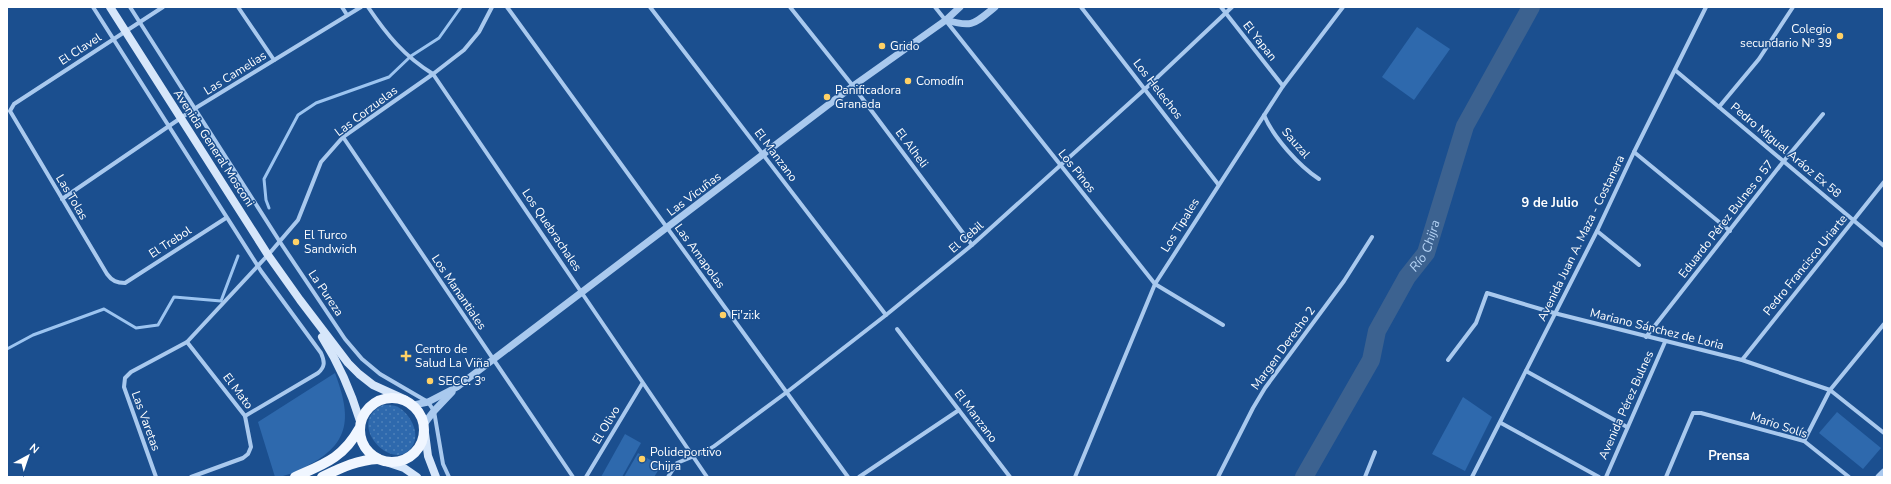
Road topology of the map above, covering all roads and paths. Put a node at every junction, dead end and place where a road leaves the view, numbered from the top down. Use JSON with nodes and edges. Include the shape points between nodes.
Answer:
{"nodes":[{"id":1,"x":93,"y":7,"type":"edge"},
{"id":2,"x":110,"y":7,"type":"edge"},
{"id":3,"x":130,"y":7,"type":"edge"},
{"id":4,"x":163,"y":7,"type":"edge"},
{"id":5,"x":238,"y":7,"type":"edge"},
{"id":6,"x":342,"y":7,"type":"edge"},
{"id":7,"x":361,"y":7,"type":"edge"},
{"id":8,"x":368,"y":7,"type":"edge"},
{"id":9,"x":492,"y":7,"type":"edge"},
{"id":10,"x":507,"y":7,"type":"edge"},
{"id":11,"x":650,"y":7,"type":"edge"},
{"id":12,"x":790,"y":7,"type":"edge"},
{"id":13,"x":936,"y":7,"type":"edge"},
{"id":14,"x":960,"y":7,"type":"edge"},
{"id":15,"x":995,"y":7,"type":"edge"},
{"id":16,"x":1081,"y":7,"type":"edge"},
{"id":17,"x":1221,"y":7,"type":"edge"},
{"id":18,"x":1232,"y":7,"type":"edge"},
{"id":19,"x":1343,"y":7,"type":"edge"},
{"id":20,"x":1706,"y":7,"type":"edge"},
{"id":21,"x":1793,"y":7,"type":"edge"},
{"id":22,"x":1226,"y":13,"type":"junction"},
{"id":23,"x":347,"y":15,"type":"junction"},
{"id":24,"x":946,"y":20,"type":"junction"},
{"id":25,"x":140,"y":22,"type":"junction"},
{"id":26,"x":126,"y":32,"type":"junction"},
{"id":27,"x":114,"y":39,"type":"junction"},
{"id":28,"x":274,"y":60,"type":"junction"},
{"id":29,"x":1675,"y":70,"type":"junction"},
{"id":30,"x":433,"y":74,"type":"junction"},
{"id":31,"x":853,"y":86,"type":"junction"},
{"id":32,"x":1283,"y":86,"type":"junction"},
{"id":33,"x":1145,"y":89,"type":"junction"},
{"id":34,"x":1719,"y":107,"type":"junction"},
{"id":35,"x":194,"y":109,"type":"junction"},
{"id":36,"x":10,"y":111,"type":"joint"},
{"id":37,"x":1823,"y":114,"type":"dead end"},
{"id":38,"x":1264,"y":115,"type":"junction"},
{"id":39,"x":180,"y":119,"type":"junction"},
{"id":40,"x":169,"y":127,"type":"junction"},
{"id":41,"x":344,"y":137,"type":"junction"},
{"id":42,"x":1634,"y":152,"type":"junction"},
{"id":43,"x":764,"y":154,"type":"junction"},
{"id":44,"x":1783,"y":162,"type":"junction"},
{"id":45,"x":1060,"y":166,"type":"junction"},
{"id":46,"x":1319,"y":179,"type":"dead end"},
{"id":47,"x":1884,"y":182,"type":"edge"},
{"id":48,"x":1218,"y":184,"type":"junction"},
{"id":49,"x":62,"y":199,"type":"junction"},
{"id":50,"x":226,"y":218,"type":"junction"},
{"id":51,"x":1854,"y":220,"type":"junction"},
{"id":52,"x":667,"y":228,"type":"junction"},
{"id":53,"x":1597,"y":231,"type":"junction"},
{"id":54,"x":1730,"y":231,"type":"junction"},
{"id":55,"x":1372,"y":237,"type":"dead end"},
{"id":56,"x":280,"y":242,"type":"junction"},
{"id":57,"x":972,"y":245,"type":"junction"},
{"id":58,"x":1884,"y":246,"type":"edge"},
{"id":59,"x":268,"y":255,"type":"junction"},
{"id":60,"x":1639,"y":265,"type":"dead end"},
{"id":61,"x":258,"y":266,"type":"junction"},
{"id":62,"x":125,"y":283,"type":"joint"},
{"id":63,"x":1155,"y":284,"type":"junction"},
{"id":64,"x":582,"y":292,"type":"junction"},
{"id":65,"x":300,"y":300,"type":"junction"},
{"id":66,"x":1554,"y":313,"type":"junction"},
{"id":67,"x":886,"y":315,"type":"junction"},
{"id":68,"x":1884,"y":324,"type":"edge"},
{"id":69,"x":1223,"y":325,"type":"dead end"},
{"id":70,"x":897,"y":329,"type":"dead end"},
{"id":71,"x":1646,"y":337,"type":"junction"},
{"id":72,"x":187,"y":342,"type":"junction"},
{"id":73,"x":1665,"y":342,"type":"junction"},
{"id":74,"x":493,"y":360,"type":"junction"},
{"id":75,"x":1448,"y":360,"type":"dead end"},
{"id":76,"x":1742,"y":360,"type":"junction"},
{"id":77,"x":1526,"y":371,"type":"junction"},
{"id":78,"x":131,"y":372,"type":"joint"},
{"id":79,"x":642,"y":384,"type":"junction"},
{"id":80,"x":457,"y":387,"type":"junction"},
{"id":81,"x":1830,"y":390,"type":"junction"},
{"id":82,"x":787,"y":392,"type":"junction"},
{"id":83,"x":404,"y":399,"type":"junction"},
{"id":84,"x":428,"y":402,"type":"junction"},
{"id":85,"x":414,"y":405,"type":"junction"},
{"id":86,"x":959,"y":410,"type":"junction"},
{"id":87,"x":434,"y":411,"type":"junction"},
{"id":88,"x":245,"y":416,"type":"junction"},
{"id":89,"x":1501,"y":423,"type":"junction"},
{"id":90,"x":360,"y":425,"type":"junction"},
{"id":91,"x":1627,"y":427,"type":"junction"},
{"id":92,"x":424,"y":429,"type":"junction"},
{"id":93,"x":1884,"y":433,"type":"edge"},
{"id":94,"x":1804,"y":441,"type":"junction"},
{"id":95,"x":1376,"y":452,"type":"dead end"},
{"id":96,"x":692,"y":456,"type":"junction"},
{"id":97,"x":382,"y":461,"type":"junction"},
{"id":98,"x":1884,"y":472,"type":"edge"},
{"id":99,"x":156,"y":477,"type":"edge"},
{"id":100,"x":191,"y":477,"type":"edge"},
{"id":101,"x":295,"y":477,"type":"edge"},
{"id":102,"x":322,"y":477,"type":"edge"},
{"id":103,"x":417,"y":477,"type":"edge"},
{"id":104,"x":436,"y":477,"type":"edge"},
{"id":105,"x":449,"y":477,"type":"edge"},
{"id":106,"x":573,"y":477,"type":"edge"},
{"id":107,"x":586,"y":477,"type":"edge"},
{"id":108,"x":668,"y":477,"type":"edge"},
{"id":109,"x":707,"y":477,"type":"edge"},
{"id":110,"x":848,"y":477,"type":"edge"},
{"id":111,"x":859,"y":477,"type":"edge"},
{"id":112,"x":1010,"y":477,"type":"edge"},
{"id":113,"x":1075,"y":477,"type":"edge"},
{"id":114,"x":1218,"y":477,"type":"edge"},
{"id":115,"x":1364,"y":477,"type":"edge"},
{"id":116,"x":1472,"y":477,"type":"edge"},
{"id":117,"x":1599,"y":477,"type":"edge"},
{"id":118,"x":1606,"y":477,"type":"edge"},
{"id":119,"x":1666,"y":477,"type":"edge"},
{"id":120,"x":1849,"y":477,"type":"edge"},
{"id":121,"x":1879,"y":477,"type":"edge"}],
"edges":[{"from":1,"to":27,"type":"street"},
{"from":2,"to":26,"type":"main road","name":"Avenida General Mosconi"},
{"from":3,"to":25,"type":"street","name":"La Pureza"},
{"from":4,"to":25,"type":"street","name":"El Clavel"},
{"from":5,"to":28,"type":"street"},
{"from":6,"to":23,"type":"street"},
{"from":7,"to":23,"type":"street","name":"Las Camelias"},
{"from":8,"to":30,"type":"street","name":"Los Quebrachales","via":[[387,35],[421,67]]},
{"from":9,"to":30,"type":"street","name":"Las Corzuelas","via":[[479,32],[464,50]]},
{"from":10,"to":52,"type":"street","name":"Las Amapolas"},
{"from":11,"to":43,"type":"street","name":"El Manzano"},
{"from":12,"to":31,"type":"street","name":"El Alheli"},
{"from":13,"to":24,"type":"street","name":"Los Pinos"},
{"from":14,"to":24,"type":"street","name":"Las Vicuñas"},
{"from":15,"to":24,"type":"street","via":[[971,24],[962,25]]},
{"from":16,"to":33,"type":"street","name":"Los Helechos"},
{"from":17,"to":22,"type":"street","name":"El Yapan"},
{"from":18,"to":22,"type":"street","name":"El Cebil"},
{"from":19,"to":32,"type":"street","name":"Los Tipales"},
{"from":20,"to":29,"type":"street","name":"Avenida Juan A. Maza - Costanera"},
{"from":21,"to":34,"type":"street","via":[[1759,59]]},
{"from":22,"to":32,"type":"street","name":"El Yapan"},
{"from":22,"to":33,"type":"street","name":"El Cebil"},
{"from":23,"to":28,"type":"street","name":"Las Camelias"},
{"from":24,"to":31,"type":"street","name":"Las Vicuñas"},
{"from":24,"to":45,"type":"street","name":"Los Pinos"},
{"from":25,"to":26,"type":"street","name":"El Clavel"},
{"from":25,"to":35,"type":"street","name":"La Pureza"},
{"from":26,"to":27,"type":"street","name":"El Clavel"},
{"from":26,"to":39,"type":"main road","name":"Avenida General Mosconi"},
{"from":27,"to":36,"type":"street","name":"El Clavel","via":[[14,104]]},
{"from":27,"to":40,"type":"street"},
{"from":28,"to":35,"type":"street","name":"Las Camelias"},
{"from":29,"to":34,"type":"street","name":"Pedro Miguel Aráoz Ex 58"},
{"from":29,"to":42,"type":"street","name":"Avenida Juan A. Maza - Costanera"},
{"from":30,"to":41,"type":"street","name":"Las Corzuelas"},
{"from":30,"to":64,"type":"street","name":"Los Quebrachales"},
{"from":31,"to":43,"type":"street","name":"Las Vicuñas"},
{"from":31,"to":57,"type":"street","name":"El Alheli"},
{"from":32,"to":38,"type":"street","name":"Los Tipales"},
{"from":33,"to":45,"type":"street","name":"El Cebil"},
{"from":33,"to":48,"type":"street","name":"Los Helechos"},
{"from":34,"to":44,"type":"street","name":"Pedro Miguel Aráoz Ex 58"},
{"from":35,"to":39,"type":"street","name":"Las Camelias"},
{"from":35,"to":56,"type":"street","name":"La Pureza"},
{"from":36,"to":49,"type":"street","name":"Las Tolas"},
{"from":37,"to":44,"type":"street","name":"Eduardo Pérez Bulnes o 57"},
{"from":38,"to":46,"type":"street","name":"Sauzal","via":[[1269,127],[1306,171]]},
{"from":38,"to":48,"type":"street","name":"Los Tipales"},
{"from":39,"to":40,"type":"street","name":"Las Camelias"},
{"from":39,"to":59,"type":"main road","name":"Avenida General Mosconi"},
{"from":40,"to":49,"type":"street","name":"Las Camelias"},
{"from":40,"to":50,"type":"street"},
{"from":41,"to":56,"type":"street","name":"Las Corzuelas","via":[[321,162],[298,220]]},
{"from":41,"to":74,"type":"street","name":"Los Manantiales"},
{"from":42,"to":53,"type":"street","name":"Avenida Juan A. Maza - Costanera"},
{"from":42,"to":54,"type":"street"},
{"from":43,"to":52,"type":"street","name":"Las Vicuñas"},
{"from":43,"to":67,"type":"street","name":"El Manzano"},
{"from":44,"to":51,"type":"street","name":"Pedro Miguel Aráoz Ex 58"},
{"from":44,"to":54,"type":"street","name":"Eduardo Pérez Bulnes o 57"},
{"from":45,"to":57,"type":"street","name":"El Cebil"},
{"from":45,"to":63,"type":"street","name":"Los Pinos"},
{"from":47,"to":51,"type":"street","name":"Pedro Francisco Uriarte"},
{"from":48,"to":63,"type":"street","name":"Los Tipales"},
{"from":49,"to":62,"type":"street","name":"Las Tolas","via":[[111,279]]},
{"from":50,"to":61,"type":"street"},
{"from":50,"to":62,"type":"street","name":"El Trebol"},
{"from":51,"to":58,"type":"street","name":"Pedro Miguel Aráoz Ex 58"},
{"from":51,"to":76,"type":"street","name":"Pedro Francisco Uriarte"},
{"from":52,"to":64,"type":"street","name":"Las Vicuñas"},
{"from":52,"to":82,"type":"street","name":"Las Amapolas"},
{"from":53,"to":60,"type":"street"},
{"from":53,"to":66,"type":"street","name":"Avenida Juan A. Maza - Costanera"},
{"from":54,"to":71,"type":"street","name":"Eduardo Pérez Bulnes o 57"},
{"from":55,"to":114,"type":"street","name":"Margen Derecho 2","via":[[1344,281],[1265,388]]},
{"from":56,"to":59,"type":"street","name":"Las Corzuelas"},
{"from":56,"to":84,"type":"street","name":"La Pureza","via":[[345,339],[362,359],[380,374]]},
{"from":57,"to":67,"type":"street","name":"El Cebil"},
{"from":59,"to":61,"type":"street","name":"Las Corzuelas"},
{"from":59,"to":65,"type":"main road","name":"Avenida General Mosconi"},
{"from":61,"to":72,"type":"street","name":"Las Corzuelas"},
{"from":61,"to":88,"type":"street","via":[[322,353],[325,362],[323,369],[318,373]]},
{"from":63,"to":69,"type":"street","name":"Los Pinos"},
{"from":63,"to":113,"type":"street","name":"Los Tipales"},
{"from":64,"to":74,"type":"street","name":"Las Vicuñas"},
{"from":64,"to":79,"type":"street","name":"Los Quebrachales"},
{"from":65,"to":83,"type":"main road","via":[[359,374],[373,386]]},
{"from":65,"to":90,"type":"main road","via":[[335,358],[353,398]]},
{"from":66,"to":71,"type":"street","name":"Mariano Sánchez de Loria"},
{"from":66,"to":75,"type":"street","name":"Mariano Sánchez de Loria","via":[[1487,292],[1476,323]]},
{"from":66,"to":77,"type":"street","name":"Avenida Juan A. Maza - Costanera"},
{"from":67,"to":82,"type":"street","name":"El Cebil"},
{"from":68,"to":81,"type":"street"},
{"from":70,"to":86,"type":"street","name":"El Manzano"},
{"from":71,"to":73,"type":"street","name":"Mariano Sánchez de Loria"},
{"from":72,"to":78,"type":"street","name":"Las Corzuelas"},
{"from":72,"to":88,"type":"street","name":"El Mato"},
{"from":73,"to":76,"type":"street","name":"Mariano Sánchez de Loria"},
{"from":73,"to":91,"type":"street","name":"Avenida Pérez Bulnes"},
{"from":74,"to":80,"type":"street","name":"Las Vicuñas"},
{"from":74,"to":106,"type":"street","name":"Los Manantiales"},
{"from":76,"to":81,"type":"street","name":"Mariano Sánchez de Loria"},
{"from":77,"to":89,"type":"street","name":"Avenida Juan A. Maza - Costanera"},
{"from":77,"to":91,"type":"street"},
{"from":78,"to":99,"type":"street","name":"Las Varetas","via":[[124,387]]},
{"from":79,"to":96,"type":"street","name":"Los Quebrachales"},
{"from":79,"to":107,"type":"street","name":"El Olivo"},
{"from":80,"to":84,"type":"street","name":"Las Vicuñas"},
{"from":80,"to":87,"type":"street","name":"Las Vicuñas"},
{"from":81,"to":93,"type":"street","name":"Mariano Sánchez de Loria"},
{"from":81,"to":94,"type":"street"},
{"from":82,"to":96,"type":"street","name":"El Cebil","via":[[712,447]]},
{"from":82,"to":110,"type":"street","name":"Las Amapolas"},
{"from":83,"to":85,"type":"main road"},
{"from":83,"to":90,"type":"main road","via":[[393,397],[374,402],[367,409]]},
{"from":84,"to":85,"type":"street","name":"Las Vicuñas"},
{"from":84,"to":87,"type":"street"},
{"from":85,"to":92,"type":"main road","via":[[420,414]]},
{"from":86,"to":111,"type":"street"},
{"from":86,"to":112,"type":"street","name":"El Manzano"},
{"from":87,"to":92,"type":"street","name":"Las Vicuñas"},
{"from":87,"to":105,"type":"street"},
{"from":88,"to":100,"type":"street","name":"El Mato","via":[[251,447],[248,454]]},
{"from":89,"to":116,"type":"street","name":"Avenida Juan A. Maza - Costanera"},
{"from":89,"to":117,"type":"street"},
{"from":90,"to":97,"type":"main road","via":[[360,438],[364,447]]},
{"from":90,"to":101,"type":"main road","via":[[342,452]]},
{"from":91,"to":118,"type":"street","name":"Avenida Pérez Bulnes"},
{"from":92,"to":97,"type":"main road","via":[[422,444],[408,459],[398,462]]},
{"from":92,"to":104,"type":"main road","via":[[428,456]]},
{"from":94,"to":119,"type":"street","name":"Mario Solís","via":[[1693,413]]},
{"from":94,"to":120,"type":"street","name":"Mario Solís"},
{"from":95,"to":115,"type":"street"},
{"from":96,"to":108,"type":"street","name":"El Cebil","via":[[677,463]]},
{"from":96,"to":109,"type":"street","name":"Los Quebrachales"},
{"from":97,"to":102,"type":"main road","via":[[363,460]]},
{"from":97,"to":103,"type":"main road","via":[[404,468]]},
{"from":98,"to":121,"type":"street"}]}
